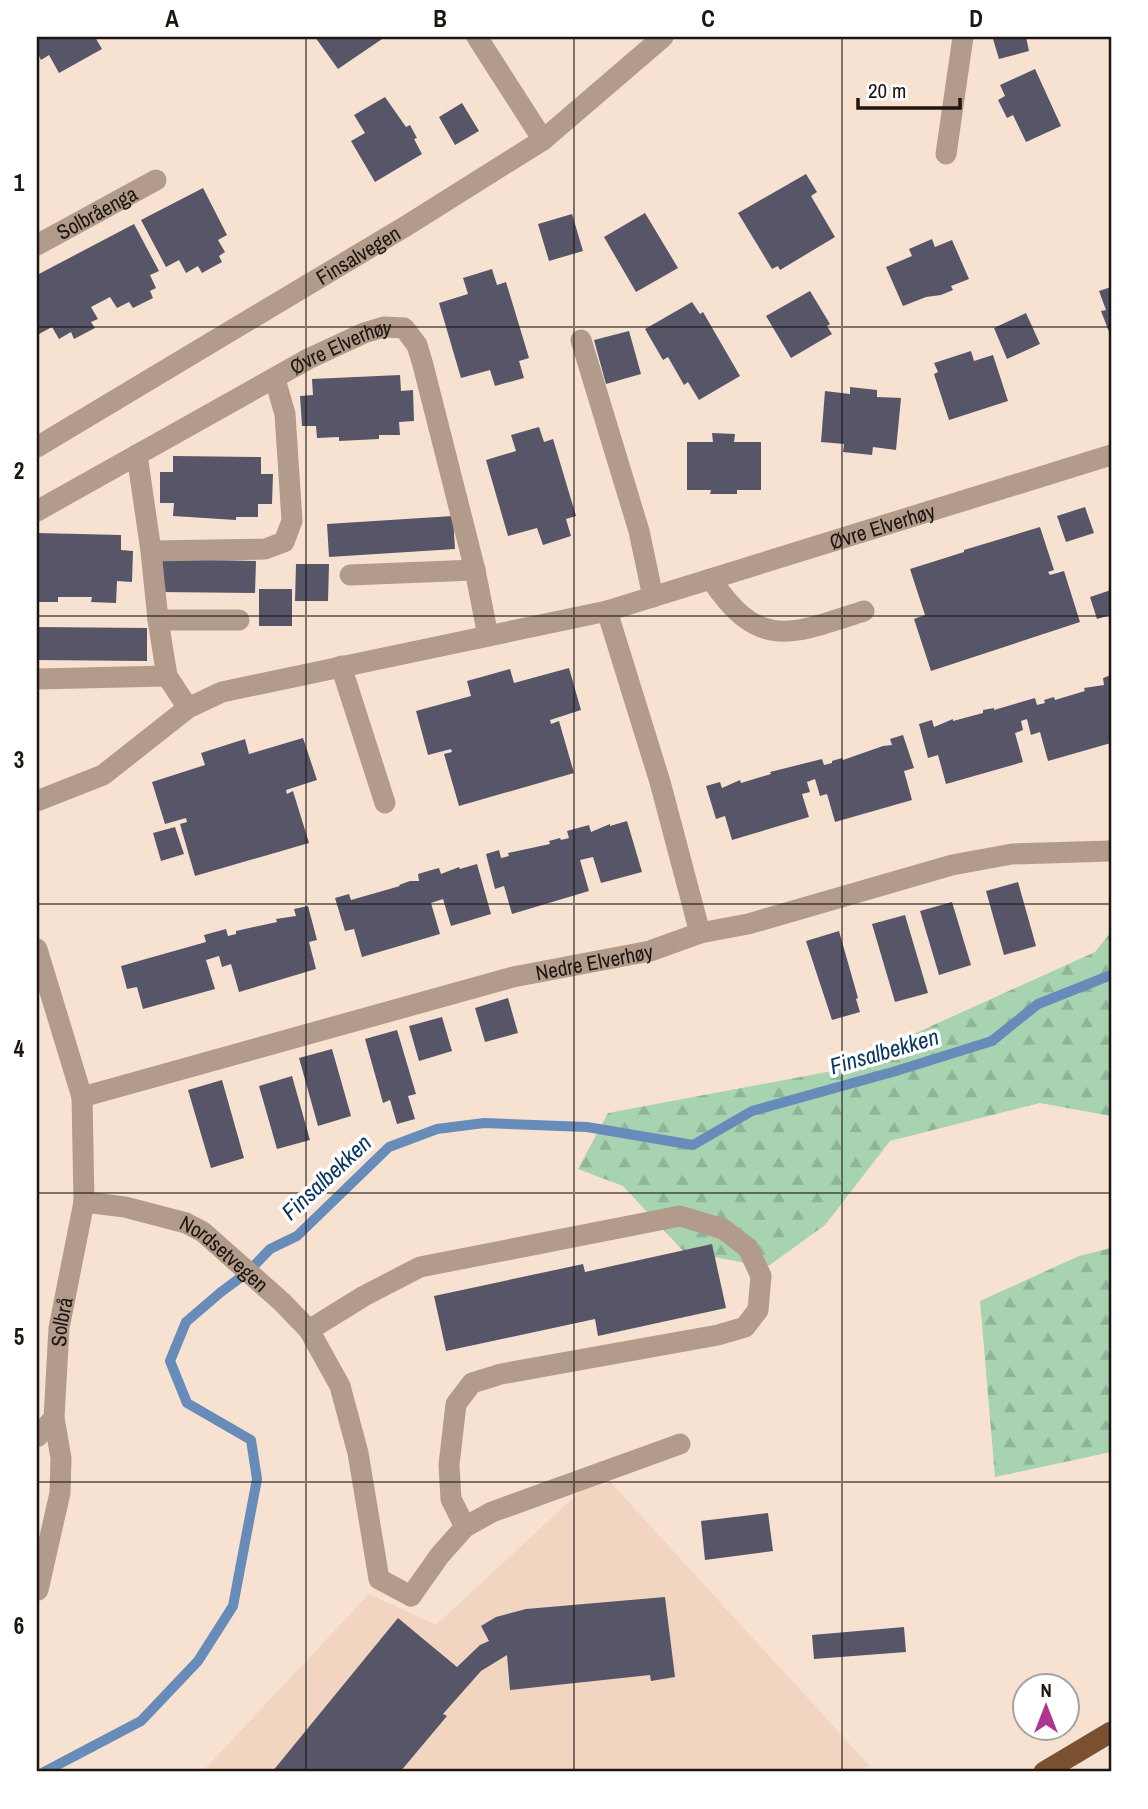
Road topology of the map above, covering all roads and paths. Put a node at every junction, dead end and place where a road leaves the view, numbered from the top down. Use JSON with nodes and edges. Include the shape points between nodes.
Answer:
{"nodes":[{"id":1,"x":477,"y":37,"type":"edge"},
{"id":2,"x":663,"y":37,"type":"edge"},
{"id":3,"x":963,"y":37,"type":"edge"},
{"id":4,"x":543,"y":140,"type":"junction"},
{"id":5,"x":946,"y":154,"type":"dead end"},
{"id":6,"x":156,"y":180,"type":"dead end"},
{"id":7,"x":37,"y":245,"type":"edge"},
{"id":8,"x":581,"y":340,"type":"dead end"},
{"id":9,"x":275,"y":379,"type":"junction"},
{"id":10,"x":37,"y":447,"type":"edge"},
{"id":11,"x":137,"y":455,"type":"junction"},
{"id":12,"x":1111,"y":455,"type":"edge"},
{"id":13,"x":37,"y":511,"type":"edge"},
{"id":14,"x":152,"y":551,"type":"junction"},
{"id":15,"x":475,"y":570,"type":"junction"},
{"id":16,"x":350,"y":576,"type":"dead end"},
{"id":17,"x":710,"y":579,"type":"junction"},
{"id":18,"x":653,"y":597,"type":"junction"},
{"id":19,"x":607,"y":611,"type":"junction"},
{"id":20,"x":864,"y":611,"type":"dead end"},
{"id":21,"x":158,"y":620,"type":"junction"},
{"id":22,"x":239,"y":620,"type":"dead end"},
{"id":23,"x":488,"y":636,"type":"junction"},
{"id":24,"x":341,"y":666,"type":"junction"},
{"id":25,"x":167,"y":676,"type":"junction"},
{"id":26,"x":37,"y":679,"type":"edge"},
{"id":27,"x":188,"y":708,"type":"junction"},
{"id":28,"x":37,"y":801,"type":"edge"},
{"id":29,"x":385,"y":803,"type":"dead end"},
{"id":30,"x":1111,"y":851,"type":"edge"},
{"id":31,"x":700,"y":933,"type":"junction"},
{"id":32,"x":37,"y":949,"type":"edge"},
{"id":33,"x":82,"y":1097,"type":"junction"},
{"id":34,"x":84,"y":1202,"type":"junction"},
{"id":35,"x":309,"y":1330,"type":"junction"},
{"id":36,"x":54,"y":1418,"type":"junction"},
{"id":37,"x":37,"y":1437,"type":"edge"},
{"id":38,"x":680,"y":1444,"type":"dead end"},
{"id":39,"x":465,"y":1527,"type":"junction"},
{"id":40,"x":38,"y":1590,"type":"edge"},
{"id":41,"x":1111,"y":1732,"type":"edge"},
{"id":42,"x":1044,"y":1772,"type":"edge"}],
"edges":[{"from":1,"to":4,"type":"street"},
{"from":2,"to":4,"type":"street","name":"Finsalvegen"},
{"from":3,"to":5,"type":"street"},
{"from":4,"to":10,"type":"street","name":"Finsalvegen"},
{"from":6,"to":7,"type":"street","name":"Solbråenga"},
{"from":8,"to":18,"type":"street","via":[[639,531]]},
{"from":9,"to":11,"type":"street","name":"Øvre Elverhøy"},
{"from":9,"to":14,"type":"street","via":[[285,414],[292,521],[284,542],[265,549]]},
{"from":9,"to":15,"type":"street","name":"Øvre Elverhøy","via":[[364,333],[404,328],[417,345],[423,365]]},
{"from":11,"to":13,"type":"street","name":"Øvre Elverhøy"},
{"from":11,"to":14,"type":"street"},
{"from":12,"to":17,"type":"street","name":"Øvre Elverhøy"},
{"from":14,"to":21,"type":"street"},
{"from":15,"to":16,"type":"street"},
{"from":15,"to":23,"type":"street","name":"Øvre Elverhøy"},
{"from":17,"to":18,"type":"street","name":"Øvre Elverhøy"},
{"from":17,"to":20,"type":"street","via":[[726,602],[751,624],[775,631],[804,630]]},
{"from":18,"to":19,"type":"street","name":"Øvre Elverhøy"},
{"from":19,"to":23,"type":"street","name":"Øvre Elverhøy"},
{"from":19,"to":31,"type":"street"},
{"from":21,"to":22,"type":"street"},
{"from":21,"to":25,"type":"street"},
{"from":23,"to":24,"type":"street","name":"Øvre Elverhøy"},
{"from":24,"to":27,"type":"street","name":"Øvre Elverhøy","via":[[222,692]]},
{"from":24,"to":29,"type":"street"},
{"from":25,"to":26,"type":"street"},
{"from":25,"to":27,"type":"street"},
{"from":27,"to":28,"type":"street","name":"Øvre Elverhøy","via":[[103,775]]},
{"from":30,"to":31,"type":"street","name":"Nedre Elverhøy","via":[[1012,854],[952,865],[748,924]]},
{"from":31,"to":33,"type":"street","name":"Nedre Elverhøy","via":[[650,951],[513,977]]},
{"from":32,"to":33,"type":"street"},
{"from":33,"to":34,"type":"street"},
{"from":34,"to":35,"type":"street","name":"Nordsetvegen","via":[[186,1223],[203,1233]]},
{"from":34,"to":36,"type":"street","name":"Solbrå","via":[[59,1328]]},
{"from":35,"to":39,"type":"street","name":"Nordsetvegen","via":[[340,1386],[358,1453],[379,1579],[411,1596]]},
{"from":35,"to":39,"type":"street","via":[[420,1267],[680,1216],[723,1228],[748,1248],[761,1276],[758,1310],[745,1327],[472,1383],[456,1404],[449,1465],[451,1499]]},
{"from":36,"to":37,"type":"street"},
{"from":36,"to":40,"type":"street","name":"Solbrå","via":[[61,1458],[60,1493]]},
{"from":38,"to":39,"type":"street","via":[[492,1512]]},
{"from":41,"to":42,"type":"highway"}]}
